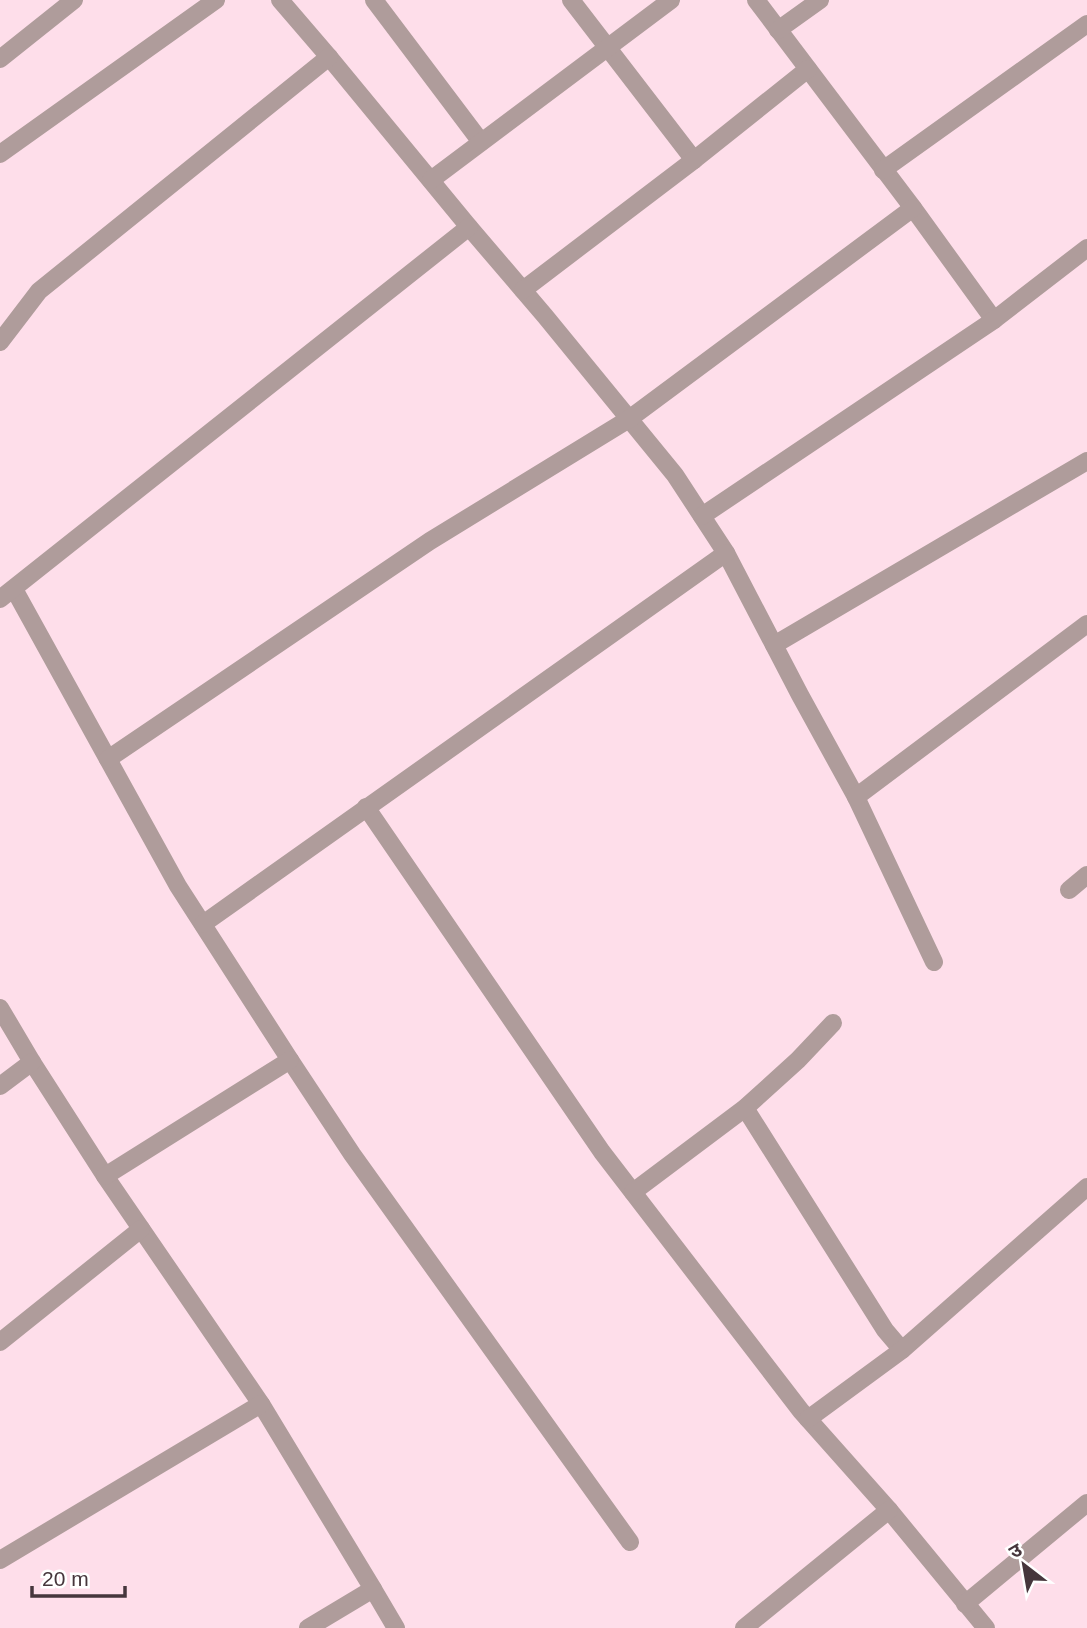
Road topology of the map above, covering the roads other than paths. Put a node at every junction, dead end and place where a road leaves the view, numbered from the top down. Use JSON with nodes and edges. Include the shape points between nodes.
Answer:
{"nodes":[{"id":1,"x":74,"y":0,"type":"edge"},
{"id":2,"x":216,"y":0,"type":"edge"},
{"id":3,"x":280,"y":0,"type":"edge"},
{"id":4,"x":374,"y":0,"type":"edge"},
{"id":5,"x":572,"y":0,"type":"edge"},
{"id":6,"x":671,"y":0,"type":"edge"},
{"id":7,"x":756,"y":0,"type":"edge"},
{"id":8,"x":820,"y":0,"type":"edge"},
{"id":9,"x":1087,"y":24,"type":"edge"},
{"id":10,"x":778,"y":30,"type":"junction"},
{"id":11,"x":608,"y":48,"type":"junction"},
{"id":12,"x":329,"y":57,"type":"junction"},
{"id":13,"x":0,"y":59,"type":"edge"},
{"id":14,"x":808,"y":69,"type":"junction"},
{"id":15,"x":481,"y":142,"type":"junction"},
{"id":16,"x":0,"y":154,"type":"edge"},
{"id":17,"x":694,"y":160,"type":"junction"},
{"id":18,"x":883,"y":170,"type":"junction"},
{"id":19,"x":431,"y":180,"type":"junction"},
{"id":20,"x":913,"y":208,"type":"junction"},
{"id":21,"x":469,"y":227,"type":"junction"},
{"id":22,"x":1087,"y":248,"type":"edge"},
{"id":23,"x":523,"y":290,"type":"junction"},
{"id":24,"x":994,"y":320,"type":"junction"},
{"id":25,"x":0,"y":342,"type":"edge"},
{"id":26,"x":629,"y":419,"type":"junction"},
{"id":27,"x":1087,"y":461,"type":"edge"},
{"id":28,"x":702,"y":516,"type":"junction"},
{"id":29,"x":726,"y":553,"type":"junction"},
{"id":30,"x":7,"y":594,"type":"edge"},
{"id":31,"x":1087,"y":624,"type":"edge"},
{"id":32,"x":774,"y":645,"type":"junction"},
{"id":33,"x":108,"y":759,"type":"junction"},
{"id":34,"x":856,"y":797,"type":"junction"},
{"id":35,"x":366,"y":807,"type":"junction"},
{"id":36,"x":1087,"y":875,"type":"edge"},
{"id":37,"x":1069,"y":890,"type":"dead end"},
{"id":38,"x":203,"y":924,"type":"junction"},
{"id":39,"x":934,"y":962,"type":"dead end"},
{"id":40,"x":0,"y":1009,"type":"edge"},
{"id":41,"x":833,"y":1023,"type":"dead end"},
{"id":42,"x":290,"y":1060,"type":"junction"},
{"id":43,"x":32,"y":1062,"type":"junction"},
{"id":44,"x":0,"y":1086,"type":"edge"},
{"id":45,"x":745,"y":1108,"type":"junction"},
{"id":46,"x":105,"y":1176,"type":"junction"},
{"id":47,"x":1087,"y":1187,"type":"edge"},
{"id":48,"x":633,"y":1192,"type":"junction"},
{"id":49,"x":141,"y":1229,"type":"junction"},
{"id":50,"x":0,"y":1342,"type":"edge"},
{"id":51,"x":900,"y":1347,"type":"junction"},
{"id":52,"x":261,"y":1404,"type":"junction"},
{"id":53,"x":805,"y":1415,"type":"junction"},
{"id":54,"x":1087,"y":1503,"type":"edge"},
{"id":55,"x":889,"y":1510,"type":"junction"},
{"id":56,"x":630,"y":1542,"type":"dead end"},
{"id":57,"x":0,"y":1560,"type":"edge"},
{"id":58,"x":373,"y":1589,"type":"junction"},
{"id":59,"x":965,"y":1604,"type":"junction"},
{"id":60,"x":308,"y":1628,"type":"edge"},
{"id":61,"x":396,"y":1628,"type":"edge"},
{"id":62,"x":744,"y":1628,"type":"edge"},
{"id":63,"x":986,"y":1628,"type":"edge"}],
"edges":[{"from":1,"to":13,"type":"street"},
{"from":2,"to":16,"type":"street"},
{"from":3,"to":12,"type":"street"},
{"from":4,"to":15,"type":"street"},
{"from":5,"to":11,"type":"street"},
{"from":6,"to":11,"type":"street"},
{"from":7,"to":10,"type":"street"},
{"from":8,"to":10,"type":"street"},
{"from":9,"to":18,"type":"street"},
{"from":10,"to":14,"type":"street"},
{"from":11,"to":15,"type":"street"},
{"from":11,"to":17,"type":"street"},
{"from":12,"to":19,"type":"street"},
{"from":12,"to":25,"type":"street","via":[[39,291]]},
{"from":14,"to":17,"type":"street"},
{"from":14,"to":18,"type":"street"},
{"from":15,"to":19,"type":"street"},
{"from":17,"to":23,"type":"street"},
{"from":18,"to":20,"type":"street"},
{"from":19,"to":21,"type":"street"},
{"from":20,"to":24,"type":"street"},
{"from":20,"to":26,"type":"street"},
{"from":21,"to":23,"type":"street"},
{"from":21,"to":30,"type":"street"},
{"from":22,"to":24,"type":"street"},
{"from":23,"to":26,"type":"street"},
{"from":24,"to":28,"type":"street"},
{"from":26,"to":28,"type":"street"},
{"from":26,"to":33,"type":"street","via":[[430,541]]},
{"from":27,"to":32,"type":"street"},
{"from":28,"to":29,"type":"street"},
{"from":29,"to":32,"type":"street"},
{"from":29,"to":35,"type":"street"},
{"from":30,"to":33,"type":"street"},
{"from":31,"to":34,"type":"street"},
{"from":32,"to":34,"type":"street"},
{"from":33,"to":38,"type":"street"},
{"from":34,"to":39,"type":"street"},
{"from":35,"to":38,"type":"street"},
{"from":35,"to":48,"type":"street"},
{"from":36,"to":37,"type":"street"},
{"from":38,"to":42,"type":"street"},
{"from":40,"to":43,"type":"street"},
{"from":41,"to":45,"type":"street"},
{"from":42,"to":46,"type":"street"},
{"from":42,"to":56,"type":"street","via":[[352,1154]]},
{"from":43,"to":44,"type":"street"},
{"from":43,"to":46,"type":"street"},
{"from":45,"to":48,"type":"street"},
{"from":45,"to":51,"type":"street"},
{"from":46,"to":49,"type":"street"},
{"from":47,"to":51,"type":"street"},
{"from":48,"to":53,"type":"street"},
{"from":49,"to":50,"type":"street"},
{"from":49,"to":52,"type":"street"},
{"from":51,"to":53,"type":"street"},
{"from":52,"to":57,"type":"street"},
{"from":52,"to":58,"type":"street"},
{"from":53,"to":55,"type":"street"},
{"from":54,"to":59,"type":"street"},
{"from":55,"to":59,"type":"street"},
{"from":55,"to":62,"type":"street"},
{"from":58,"to":60,"type":"street"},
{"from":58,"to":61,"type":"street"},
{"from":59,"to":63,"type":"street"}]}
